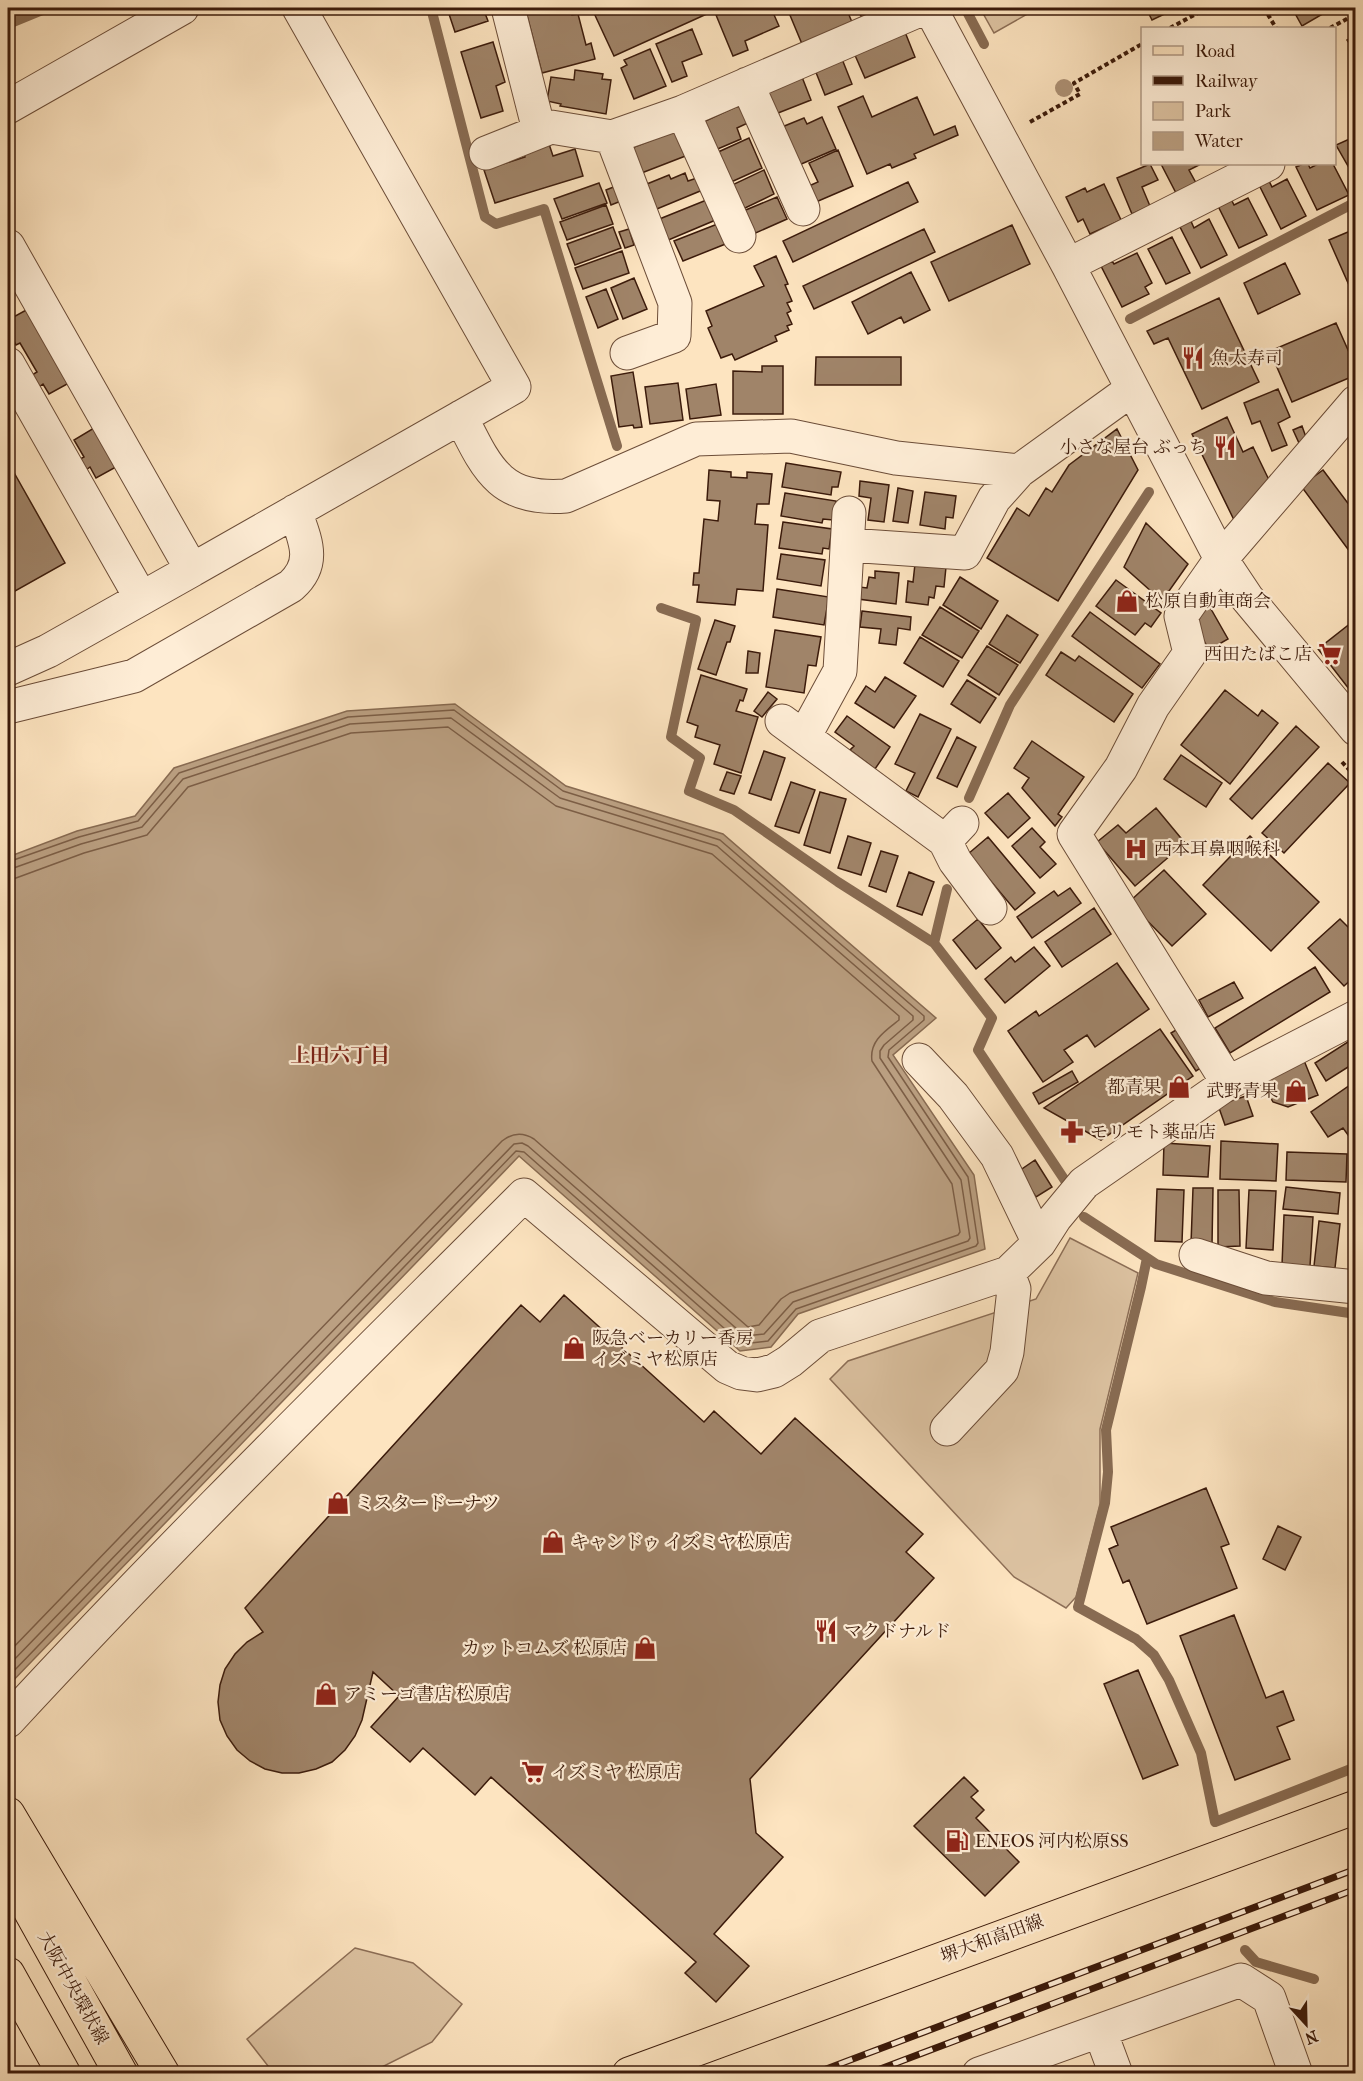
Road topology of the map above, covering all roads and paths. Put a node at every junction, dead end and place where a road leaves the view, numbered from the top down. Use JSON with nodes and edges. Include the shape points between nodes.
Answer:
{"nodes":[{"id":1,"x":182,"y":8,"type":"edge"},
{"id":2,"x":298,"y":8,"type":"edge"},
{"id":3,"x":508,"y":8,"type":"edge"},
{"id":4,"x":924,"y":8,"type":"edge"},
{"id":5,"x":930,"y":8,"type":"edge"},
{"id":6,"x":1207,"y":8,"type":"edge"},
{"id":7,"x":1264,"y":8,"type":"edge"},
{"id":8,"x":1356,"y":14,"type":"edge"},
{"id":9,"x":1172,"y":27,"type":"edge"},
{"id":10,"x":1275,"y":27,"type":"edge"},
{"id":11,"x":1332,"y":27,"type":"edge"},
{"id":12,"x":1141,"y":45,"type":"edge"},
{"id":13,"x":747,"y":84,"type":"junction"},
{"id":14,"x":8,"y":107,"type":"edge"},
{"id":15,"x":683,"y":112,"type":"junction"},
{"id":16,"x":1029,"y":123,"type":"dead end"},
{"id":17,"x":539,"y":130,"type":"junction"},
{"id":18,"x":612,"y":137,"type":"junction"},
{"id":19,"x":486,"y":153,"type":"dead end"},
{"id":20,"x":1266,"y":165,"type":"edge"},
{"id":21,"x":803,"y":209,"type":"dead end"},
{"id":22,"x":739,"y":236,"type":"dead end"},
{"id":23,"x":8,"y":246,"type":"edge"},
{"id":24,"x":1068,"y":265,"type":"junction"},
{"id":25,"x":627,"y":352,"type":"dead end"},
{"id":26,"x":8,"y":364,"type":"edge"},
{"id":27,"x":1131,"y":390,"type":"junction"},
{"id":28,"x":1356,"y":402,"type":"edge"},
{"id":29,"x":461,"y":417,"type":"junction"},
{"id":30,"x":1018,"y":471,"type":"junction"},
{"id":31,"x":296,"y":511,"type":"junction"},
{"id":32,"x":849,"y":513,"type":"dead end"},
{"id":33,"x":848,"y":545,"type":"junction"},
{"id":34,"x":1221,"y":559,"type":"junction"},
{"id":35,"x":192,"y":570,"type":"junction"},
{"id":36,"x":141,"y":598,"type":"junction"},
{"id":37,"x":8,"y":669,"type":"edge"},
{"id":38,"x":8,"y":707,"type":"edge"},
{"id":39,"x":1356,"y":729,"type":"edge"},
{"id":40,"x":990,"y":908,"type":"dead end"},
{"id":41,"x":1356,"y":1017,"type":"edge"},
{"id":42,"x":920,"y":1060,"type":"dead end"},
{"id":43,"x":1228,"y":1083,"type":"junction"},
{"id":44,"x":1039,"y":1243,"type":"junction"},
{"id":45,"x":1197,"y":1255,"type":"dead end"},
{"id":46,"x":1008,"y":1273,"type":"junction"},
{"id":47,"x":1356,"y":1287,"type":"edge"},
{"id":48,"x":947,"y":1429,"type":"dead end"},
{"id":49,"x":8,"y":1721,"type":"edge"},
{"id":50,"x":1356,"y":1807,"type":"edge"},
{"id":51,"x":8,"y":1815,"type":"edge"},
{"id":52,"x":8,"y":1871,"type":"edge"},
{"id":53,"x":8,"y":1974,"type":"edge"},
{"id":54,"x":1100,"y":2031,"type":"junction"},
{"id":55,"x":64,"y":2073,"type":"edge"},
{"id":56,"x":121,"y":2073,"type":"edge"},
{"id":57,"x":163,"y":2073,"type":"edge"},
{"id":58,"x":629,"y":2073,"type":"edge"},
{"id":59,"x":979,"y":2073,"type":"edge"},
{"id":60,"x":1116,"y":2073,"type":"edge"},
{"id":61,"x":1296,"y":2073,"type":"edge"}],
"edges":[{"from":1,"to":14,"type":"street"},
{"from":2,"to":29,"type":"street","via":[[514,387]]},
{"from":3,"to":17,"type":"street"},
{"from":4,"to":13,"type":"street"},
{"from":5,"to":24,"type":"street"},
{"from":6,"to":9,"type":"path"},
{"from":7,"to":10,"type":"path"},
{"from":8,"to":11,"type":"path"},
{"from":12,"to":16,"type":"path","via":[[1074,83],[1080,94]]},
{"from":13,"to":15,"type":"street"},
{"from":13,"to":21,"type":"street"},
{"from":15,"to":18,"type":"street"},
{"from":15,"to":22,"type":"street"},
{"from":17,"to":18,"type":"street","via":[[551,127]]},
{"from":17,"to":19,"type":"street"},
{"from":18,"to":25,"type":"street","via":[[675,303],[681,347]]},
{"from":20,"to":24,"type":"street"},
{"from":23,"to":35,"type":"street"},
{"from":24,"to":27,"type":"street"},
{"from":26,"to":36,"type":"street"},
{"from":27,"to":30,"type":"street"},
{"from":27,"to":34,"type":"street"},
{"from":28,"to":34,"type":"street"},
{"from":29,"to":30,"type":"street","via":[[484,463],[495,475],[520,491],[535,495],[566,496],[696,439],[791,436],[896,458]]},
{"from":29,"to":31,"type":"street"},
{"from":30,"to":33,"type":"street","via":[[994,499],[965,553]]},
{"from":31,"to":35,"type":"street"},
{"from":31,"to":38,"type":"street","via":[[307,561],[291,586],[134,676]]},
{"from":32,"to":33,"type":"street"},
{"from":33,"to":40,"type":"street","via":[[840,671],[794,729],[954,832],[955,861]]},
{"from":34,"to":39,"type":"street","via":[[1247,598]]},
{"from":34,"to":43,"type":"street","via":[[1180,616],[1190,652],[1153,706],[1121,768],[1074,834]]},
{"from":35,"to":36,"type":"street"},
{"from":36,"to":37,"type":"street"},
{"from":41,"to":43,"type":"street"},
{"from":42,"to":44,"type":"street","via":[[953,1096],[997,1156]]},
{"from":43,"to":44,"type":"street","via":[[1084,1184]]},
{"from":44,"to":46,"type":"street"},
{"from":45,"to":47,"type":"street","via":[[1266,1278]]},
{"from":46,"to":48,"type":"street","via":[[1014,1289],[1002,1370]]},
{"from":46,"to":49,"type":"street","via":[[820,1336],[774,1371],[741,1373],[727,1367],[524,1195],[221,1497]]},
{"from":50,"to":58,"type":"main road","name":"堺大和高田線"},
{"from":51,"to":57,"type":"main road"},
{"from":52,"to":56,"type":"main road","name":"大阪中央環状線"},
{"from":53,"to":55,"type":"main road"},
{"from":54,"to":59,"type":"street"},
{"from":54,"to":60,"type":"street"},
{"from":54,"to":61,"type":"street","via":[[1241,1980],[1269,1998]]}]}
